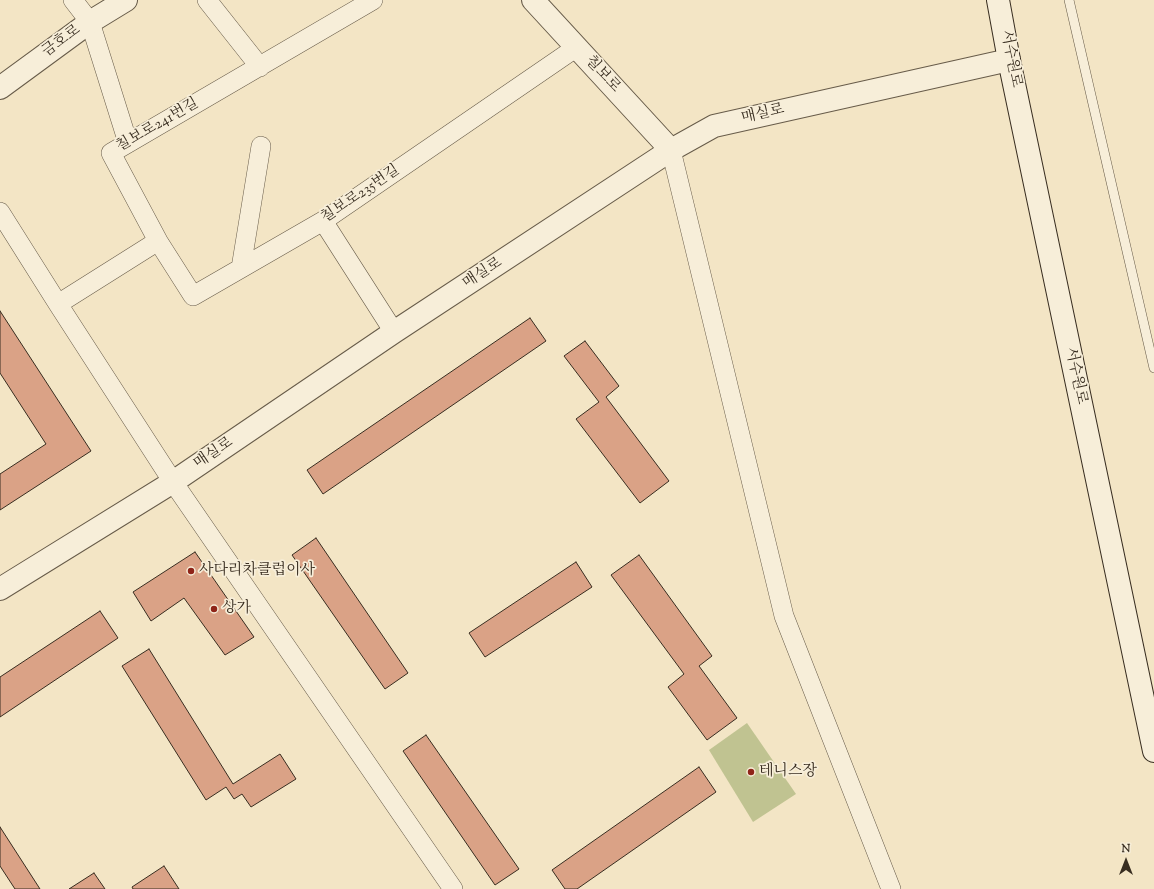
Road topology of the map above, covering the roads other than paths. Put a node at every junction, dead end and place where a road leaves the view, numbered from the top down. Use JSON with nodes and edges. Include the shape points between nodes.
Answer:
{"nodes":[{"id":1,"x":73,"y":0,"type":"edge"},
{"id":2,"x":126,"y":0,"type":"edge"},
{"id":3,"x":207,"y":0,"type":"edge"},
{"id":4,"x":373,"y":0,"type":"edge"},
{"id":5,"x":533,"y":0,"type":"edge"},
{"id":6,"x":998,"y":0,"type":"edge"},
{"id":7,"x":1069,"y":0,"type":"edge"},
{"id":8,"x":90,"y":22,"type":"junction"},
{"id":9,"x":577,"y":47,"type":"junction"},
{"id":10,"x":1009,"y":60,"type":"junction"},
{"id":11,"x":260,"y":67,"type":"junction"},
{"id":12,"x":0,"y":88,"type":"edge"},
{"id":13,"x":128,"y":143,"type":"junction"},
{"id":14,"x":261,"y":146,"type":"dead end"},
{"id":15,"x":671,"y":150,"type":"junction"},
{"id":16,"x":0,"y":212,"type":"edge"},
{"id":17,"x":323,"y":221,"type":"junction"},
{"id":18,"x":158,"y":241,"type":"junction"},
{"id":19,"x":241,"y":268,"type":"junction"},
{"id":20,"x":58,"y":304,"type":"junction"},
{"id":21,"x":394,"y":332,"type":"junction"},
{"id":22,"x":1154,"y":368,"type":"edge"},
{"id":23,"x":173,"y":482,"type":"junction"},
{"id":24,"x":0,"y":589,"type":"edge"},
{"id":25,"x":1154,"y":751,"type":"edge"},
{"id":26,"x":453,"y":889,"type":"edge"},
{"id":27,"x":891,"y":889,"type":"edge"}],
"edges":[{"from":1,"to":8,"type":"street"},
{"from":2,"to":8,"type":"street","name":"금호로"},
{"from":3,"to":11,"type":"street"},
{"from":4,"to":11,"type":"street","name":"칠보로241번길"},
{"from":5,"to":9,"type":"street","name":"칠보로"},
{"from":6,"to":10,"type":"street","name":"서수원로"},
{"from":7,"to":22,"type":"lane"},
{"from":8,"to":12,"type":"street","name":"금호로"},
{"from":8,"to":13,"type":"street"},
{"from":9,"to":15,"type":"street","name":"칠보로"},
{"from":9,"to":17,"type":"street","name":"칠보로235번길"},
{"from":10,"to":15,"type":"street","name":"매실로","via":[[714,126]]},
{"from":10,"to":25,"type":"street","name":"서수원로"},
{"from":11,"to":13,"type":"street","name":"칠보로241번길"},
{"from":13,"to":18,"type":"street","name":"칠보로241번길","via":[[110,153]]},
{"from":14,"to":19,"type":"street"},
{"from":15,"to":21,"type":"street","name":"매실로"},
{"from":15,"to":27,"type":"street","via":[[784,616]]},
{"from":16,"to":20,"type":"street"},
{"from":17,"to":19,"type":"street","name":"칠보로235번길"},
{"from":17,"to":21,"type":"street"},
{"from":18,"to":19,"type":"street","name":"칠보로235번길","via":[[193,296]]},
{"from":18,"to":20,"type":"street"},
{"from":20,"to":23,"type":"street"},
{"from":21,"to":23,"type":"street","name":"매실로"},
{"from":23,"to":24,"type":"street","name":"매실로"},
{"from":23,"to":26,"type":"street"}]}
